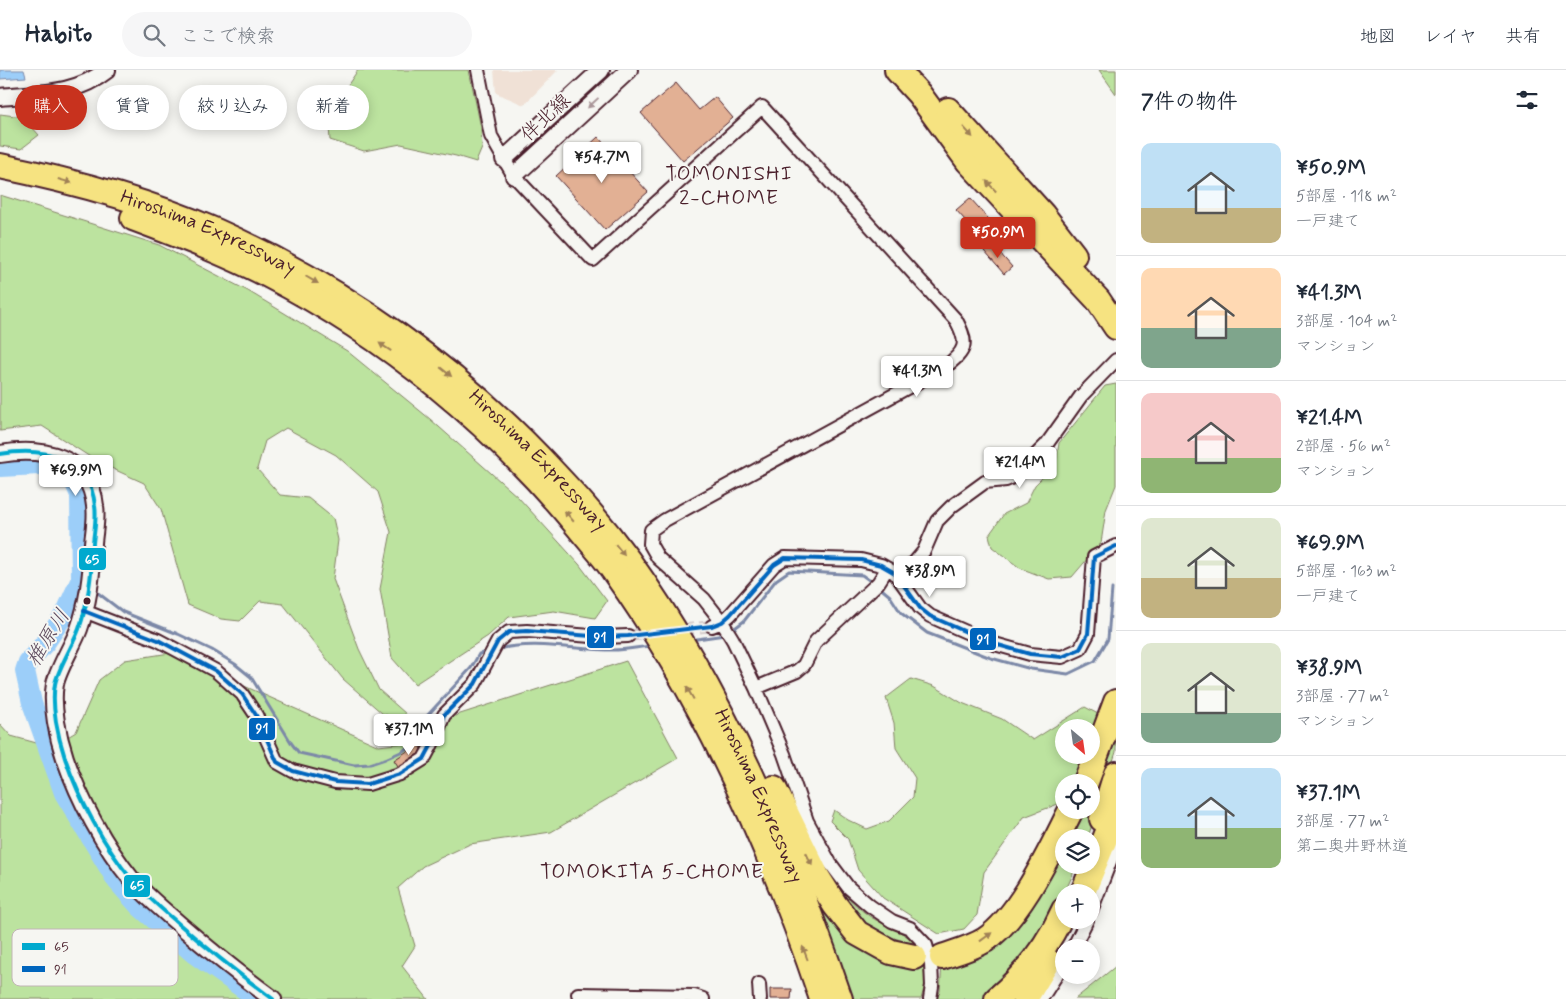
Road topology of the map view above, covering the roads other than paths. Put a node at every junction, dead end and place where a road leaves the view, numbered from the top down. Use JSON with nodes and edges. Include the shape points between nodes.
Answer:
{"nodes":[{"id":1,"x":107,"y":70,"type":"edge"},
{"id":2,"x":478,"y":70,"type":"edge"},
{"id":3,"x":601,"y":70,"type":"edge"},
{"id":4,"x":629,"y":70,"type":"edge"},
{"id":5,"x":897,"y":70,"type":"edge"},
{"id":6,"x":912,"y":70,"type":"edge"},
{"id":7,"x":0,"y":97,"type":"edge"},
{"id":8,"x":504,"y":159,"type":"junction"},
{"id":9,"x":0,"y":166,"type":"edge"},
{"id":10,"x":514,"y":176,"type":"junction"},
{"id":11,"x":0,"y":183,"type":"edge"},
{"id":12,"x":1116,"y":312,"type":"edge"},
{"id":13,"x":1116,"y":326,"type":"edge"},
{"id":14,"x":1116,"y":360,"type":"edge"},
{"id":15,"x":0,"y":454,"type":"edge"},
{"id":16,"x":1116,"y":546,"type":"edge"},
{"id":17,"x":891,"y":571,"type":"junction"},
{"id":18,"x":87,"y":597,"type":"junction"},
{"id":19,"x":669,"y":621,"type":"junction"},
{"id":20,"x":717,"y":624,"type":"junction"},
{"id":21,"x":628,"y":636,"type":"tunnel mouth"},
{"id":22,"x":756,"y":688,"type":"junction"},
{"id":23,"x":1116,"y":702,"type":"edge"},
{"id":24,"x":1089,"y":774,"type":"edge"},
{"id":25,"x":1116,"y":774,"type":"edge"},
{"id":26,"x":1116,"y":805,"type":"edge"},
{"id":27,"x":1066,"y":819,"type":"edge"},
{"id":28,"x":1097,"y":829,"type":"edge"},
{"id":29,"x":1116,"y":846,"type":"edge"},
{"id":30,"x":1086,"y":884,"type":"edge"},
{"id":31,"x":1100,"y":888,"type":"edge"},
{"id":32,"x":1055,"y":926,"type":"edge"},
{"id":33,"x":914,"y":957,"type":"dead end"},
{"id":34,"x":942,"y":957,"type":"dead end"},
{"id":35,"x":1055,"y":963,"type":"edge"},
{"id":36,"x":1055,"y":963,"type":"edge"},
{"id":37,"x":1055,"y":966,"type":"edge"},
{"id":38,"x":759,"y":984,"type":"dead end"},
{"id":39,"x":578,"y":994,"type":"dead end"},
{"id":40,"x":826,"y":997,"type":"edge"},
{"id":41,"x":273,"y":999,"type":"edge"},
{"id":42,"x":703,"y":999,"type":"edge"},
{"id":43,"x":760,"y":999,"type":"edge"},
{"id":44,"x":930,"y":999,"type":"edge"},
{"id":45,"x":997,"y":999,"type":"edge"},
{"id":46,"x":1012,"y":999,"type":"edge"},
{"id":47,"x":1025,"y":999,"type":"edge"},
{"id":48,"x":1041,"y":999,"type":"edge"}],
"edges":[{"from":1,"to":7,"type":"street","via":[[94,80],[66,91]]},
{"from":2,"to":8,"type":"street","via":[[491,136]]},
{"from":3,"to":8,"type":"street","name":"伴北線"},
{"from":4,"to":10,"type":"street","name":"伴北線","one_way":true},
{"from":13,"to":5,"type":"highway","one_way":true,"via":[[1098,300],[968,161],[919,94]]},
{"from":6,"to":12,"type":"highway","one_way":true,"via":[[1043,215]]},
{"from":8,"to":10,"type":"street"},
{"from":9,"to":19,"type":"highway","name":"Hiroshima Expressway","one_way":true,"via":[[45,175],[131,200],[214,230],[284,264],[354,304],[414,346],[476,396],[530,446],[627,558]]},
{"from":10,"to":20,"type":"street","via":[[593,260],[762,107],[956,320],[964,334],[965,346],[960,356],[945,368],[652,530],[650,544],[658,558],[704,599]]},
{"from":40,"to":11,"type":"highway","name":"Hiroshima Expressway","one_way":true,"via":[[729,768],[653,629],[612,568],[518,458],[464,408],[403,359],[342,318],[269,276],[121,213],[44,191]]},
{"from":14,"to":17,"type":"street","via":[[1081,396],[1046,445],[1015,476],[984,482],[952,506],[937,521],[924,551],[914,563]]},
{"from":15,"to":18,"type":"street","via":[[39,451],[60,457],[75,465],[88,482],[95,506]]},
{"from":16,"to":17,"type":"street","via":[[1094,557],[1088,634],[1080,649],[1062,657],[1030,654],[990,643],[930,616]]},
{"from":17,"to":20,"type":"street","via":[[861,560],[784,558],[774,564]]},
{"from":17,"to":22,"type":"street","via":[[816,641],[797,672]]},
{"from":18,"to":21,"type":"street","via":[[216,671],[242,694],[277,762],[293,771],[335,782],[368,784],[400,774],[424,759],[444,715],[474,684],[498,641],[509,632]]},
{"from":18,"to":41,"type":"street","via":[[79,628],[55,683],[54,713],[65,758],[81,797],[107,844],[132,879],[218,958]]},
{"from":19,"to":33,"type":"highway","one_way":true,"via":[[744,734],[835,906],[857,933],[891,952]]},
{"from":19,"to":40,"type":"highway","name":"Hiroshima Expressway","via":[[714,702],[773,822],[803,897]]},
{"from":20,"to":22,"type":"street","via":[[733,640]]},
{"from":22,"to":44,"type":"street","via":[[784,754],[806,820],[830,863],[848,887],[870,906],[892,921],[910,928],[926,945],[931,963]]},
{"from":23,"to":24,"type":"highway"},
{"from":25,"to":28,"type":"highway"},
{"from":26,"to":30,"type":"highway"},
{"from":34,"to":27,"type":"highway","one_way":true,"via":[[985,940],[1007,920]]},
{"from":29,"to":31,"type":"street"},
{"from":32,"to":45,"type":"highway","via":[[1040,952]]},
{"from":35,"to":46,"type":"highway"},
{"from":36,"to":47,"type":"highway"},
{"from":37,"to":48,"type":"street"},
{"from":38,"to":43,"type":"street"},
{"from":39,"to":42,"type":"street","via":[[694,996]]}]}
